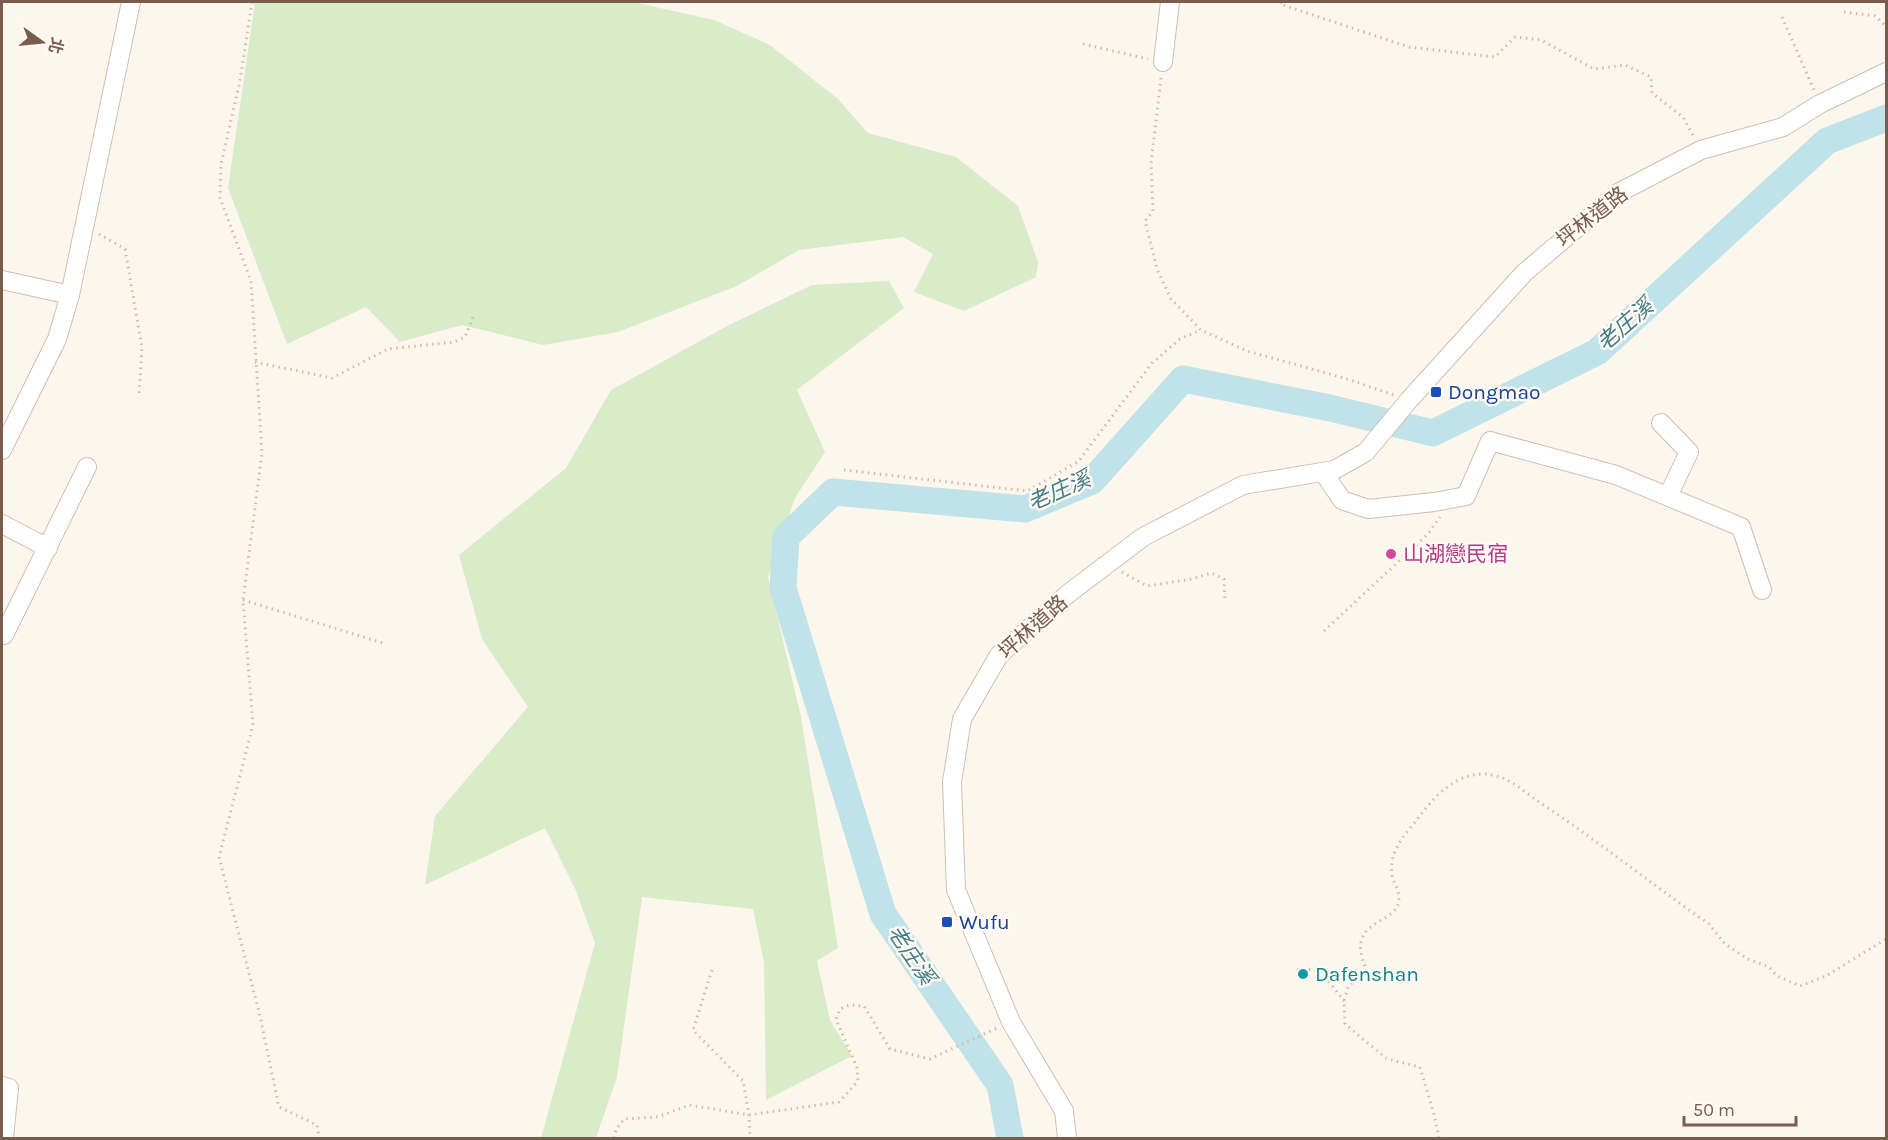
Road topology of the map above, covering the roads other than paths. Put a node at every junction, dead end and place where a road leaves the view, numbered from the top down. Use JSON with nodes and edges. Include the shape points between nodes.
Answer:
{"nodes":[{"id":1,"x":131,"y":2,"type":"edge"},
{"id":2,"x":1170,"y":2,"type":"edge"},
{"id":3,"x":1163,"y":62,"type":"road end"},
{"id":4,"x":1887,"y":72,"type":"edge"},
{"id":5,"x":2,"y":280,"type":"edge"},
{"id":6,"x":70,"y":295,"type":"junction"},
{"id":7,"x":1661,"y":423,"type":"dead end"},
{"id":8,"x":2,"y":450,"type":"edge"},
{"id":9,"x":87,"y":467,"type":"dead end"},
{"id":10,"x":1323,"y":472,"type":"junction"},
{"id":11,"x":1668,"y":496,"type":"junction"},
{"id":12,"x":2,"y":524,"type":"edge"},
{"id":13,"x":48,"y":548,"type":"junction"},
{"id":14,"x":1762,"y":590,"type":"dead end"},
{"id":15,"x":4,"y":635,"type":"dead end"},
{"id":16,"x":2,"y":1086,"type":"edge"},
{"id":17,"x":4,"y":1138,"type":"edge"},
{"id":18,"x":1067,"y":1138,"type":"edge"}],
"edges":[{"from":1,"to":6,"type":"street"},
{"from":2,"to":3,"type":"street"},
{"from":4,"to":10,"type":"street","name":"坪林道路","via":[[1820,104],[1783,127],[1701,150],[1618,192],[1524,273],[1366,452]]},
{"from":5,"to":6,"type":"street"},
{"from":6,"to":8,"type":"street","via":[[57,339]]},
{"from":7,"to":11,"type":"street","via":[[1689,452]]},
{"from":9,"to":13,"type":"street"},
{"from":10,"to":11,"type":"street","via":[[1342,500],[1368,509],[1454,499],[1466,496],[1490,441],[1616,475]]},
{"from":10,"to":18,"type":"street","name":"坪林道路","via":[[1243,485],[1143,537],[1069,593],[999,655],[962,719],[952,782],[956,890],[1011,1022],[1064,1111]]},
{"from":11,"to":14,"type":"street","via":[[1741,527]]},
{"from":12,"to":13,"type":"street"},
{"from":13,"to":15,"type":"street"},
{"from":16,"to":17,"type":"street","via":[[9,1088]]}]}
